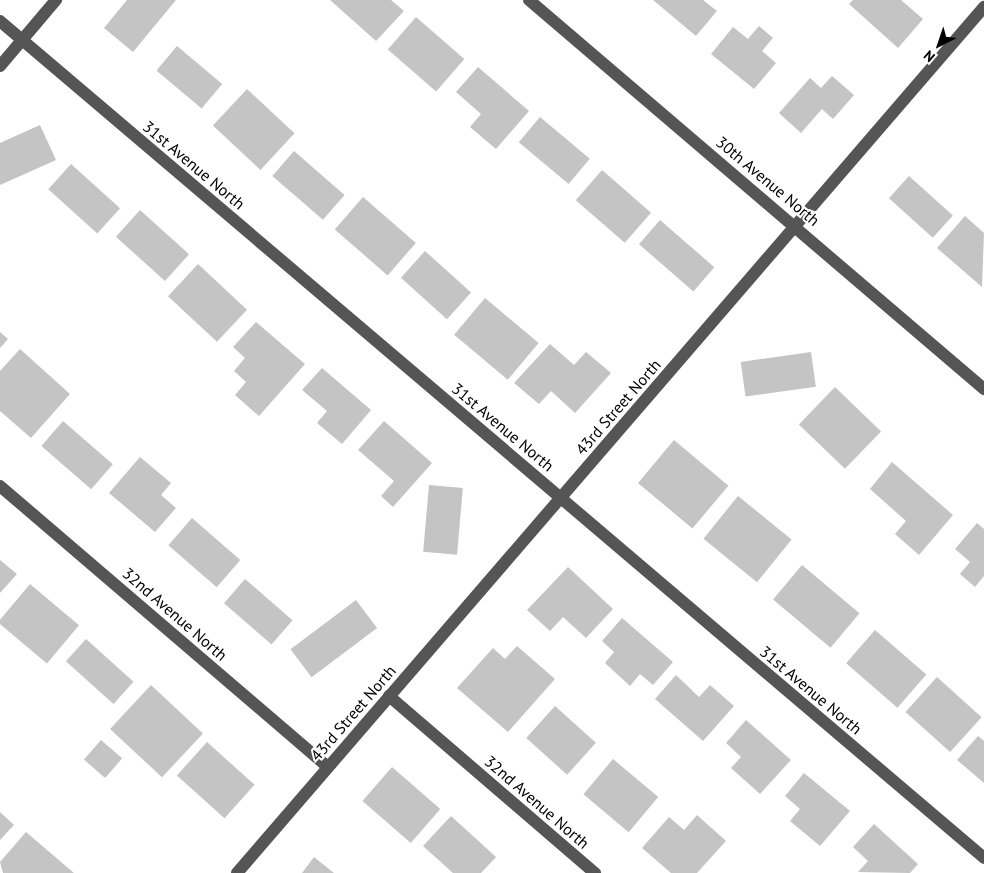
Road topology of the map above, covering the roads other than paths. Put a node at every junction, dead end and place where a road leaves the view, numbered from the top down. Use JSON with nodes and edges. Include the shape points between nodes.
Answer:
{"nodes":[{"id":1,"x":56,"y":0,"type":"edge"},
{"id":2,"x":529,"y":0,"type":"edge"},
{"id":3,"x":984,"y":7,"type":"edge"},
{"id":4,"x":0,"y":21,"type":"edge"},
{"id":5,"x":22,"y":40,"type":"junction"},
{"id":6,"x":0,"y":66,"type":"edge"},
{"id":7,"x":796,"y":225,"type":"junction"},
{"id":8,"x":984,"y":389,"type":"edge"},
{"id":9,"x":0,"y":486,"type":"edge"},
{"id":10,"x":560,"y":497,"type":"junction"},
{"id":11,"x":389,"y":696,"type":"junction"},
{"id":12,"x":328,"y":767,"type":"junction"},
{"id":13,"x":984,"y":858,"type":"edge"},
{"id":14,"x":237,"y":873,"type":"edge"},
{"id":15,"x":595,"y":873,"type":"edge"}],
"edges":[{"from":1,"to":5,"type":"street"},
{"from":2,"to":7,"type":"street","name":"30th Avenue North"},
{"from":3,"to":7,"type":"street","name":"43rd Street North"},
{"from":4,"to":5,"type":"street","name":"31st Avenue North"},
{"from":5,"to":6,"type":"street"},
{"from":5,"to":10,"type":"street","name":"31st Avenue North"},
{"from":7,"to":8,"type":"street","name":"30th Avenue North"},
{"from":7,"to":10,"type":"street","name":"43rd Street North"},
{"from":9,"to":12,"type":"street","name":"32nd Avenue North"},
{"from":10,"to":11,"type":"street","name":"43rd Street North"},
{"from":10,"to":13,"type":"street","name":"31st Avenue North"},
{"from":11,"to":12,"type":"street","name":"43rd Street North"},
{"from":11,"to":15,"type":"street","name":"32nd Avenue North"},
{"from":12,"to":14,"type":"street","name":"43rd Street North"}]}
